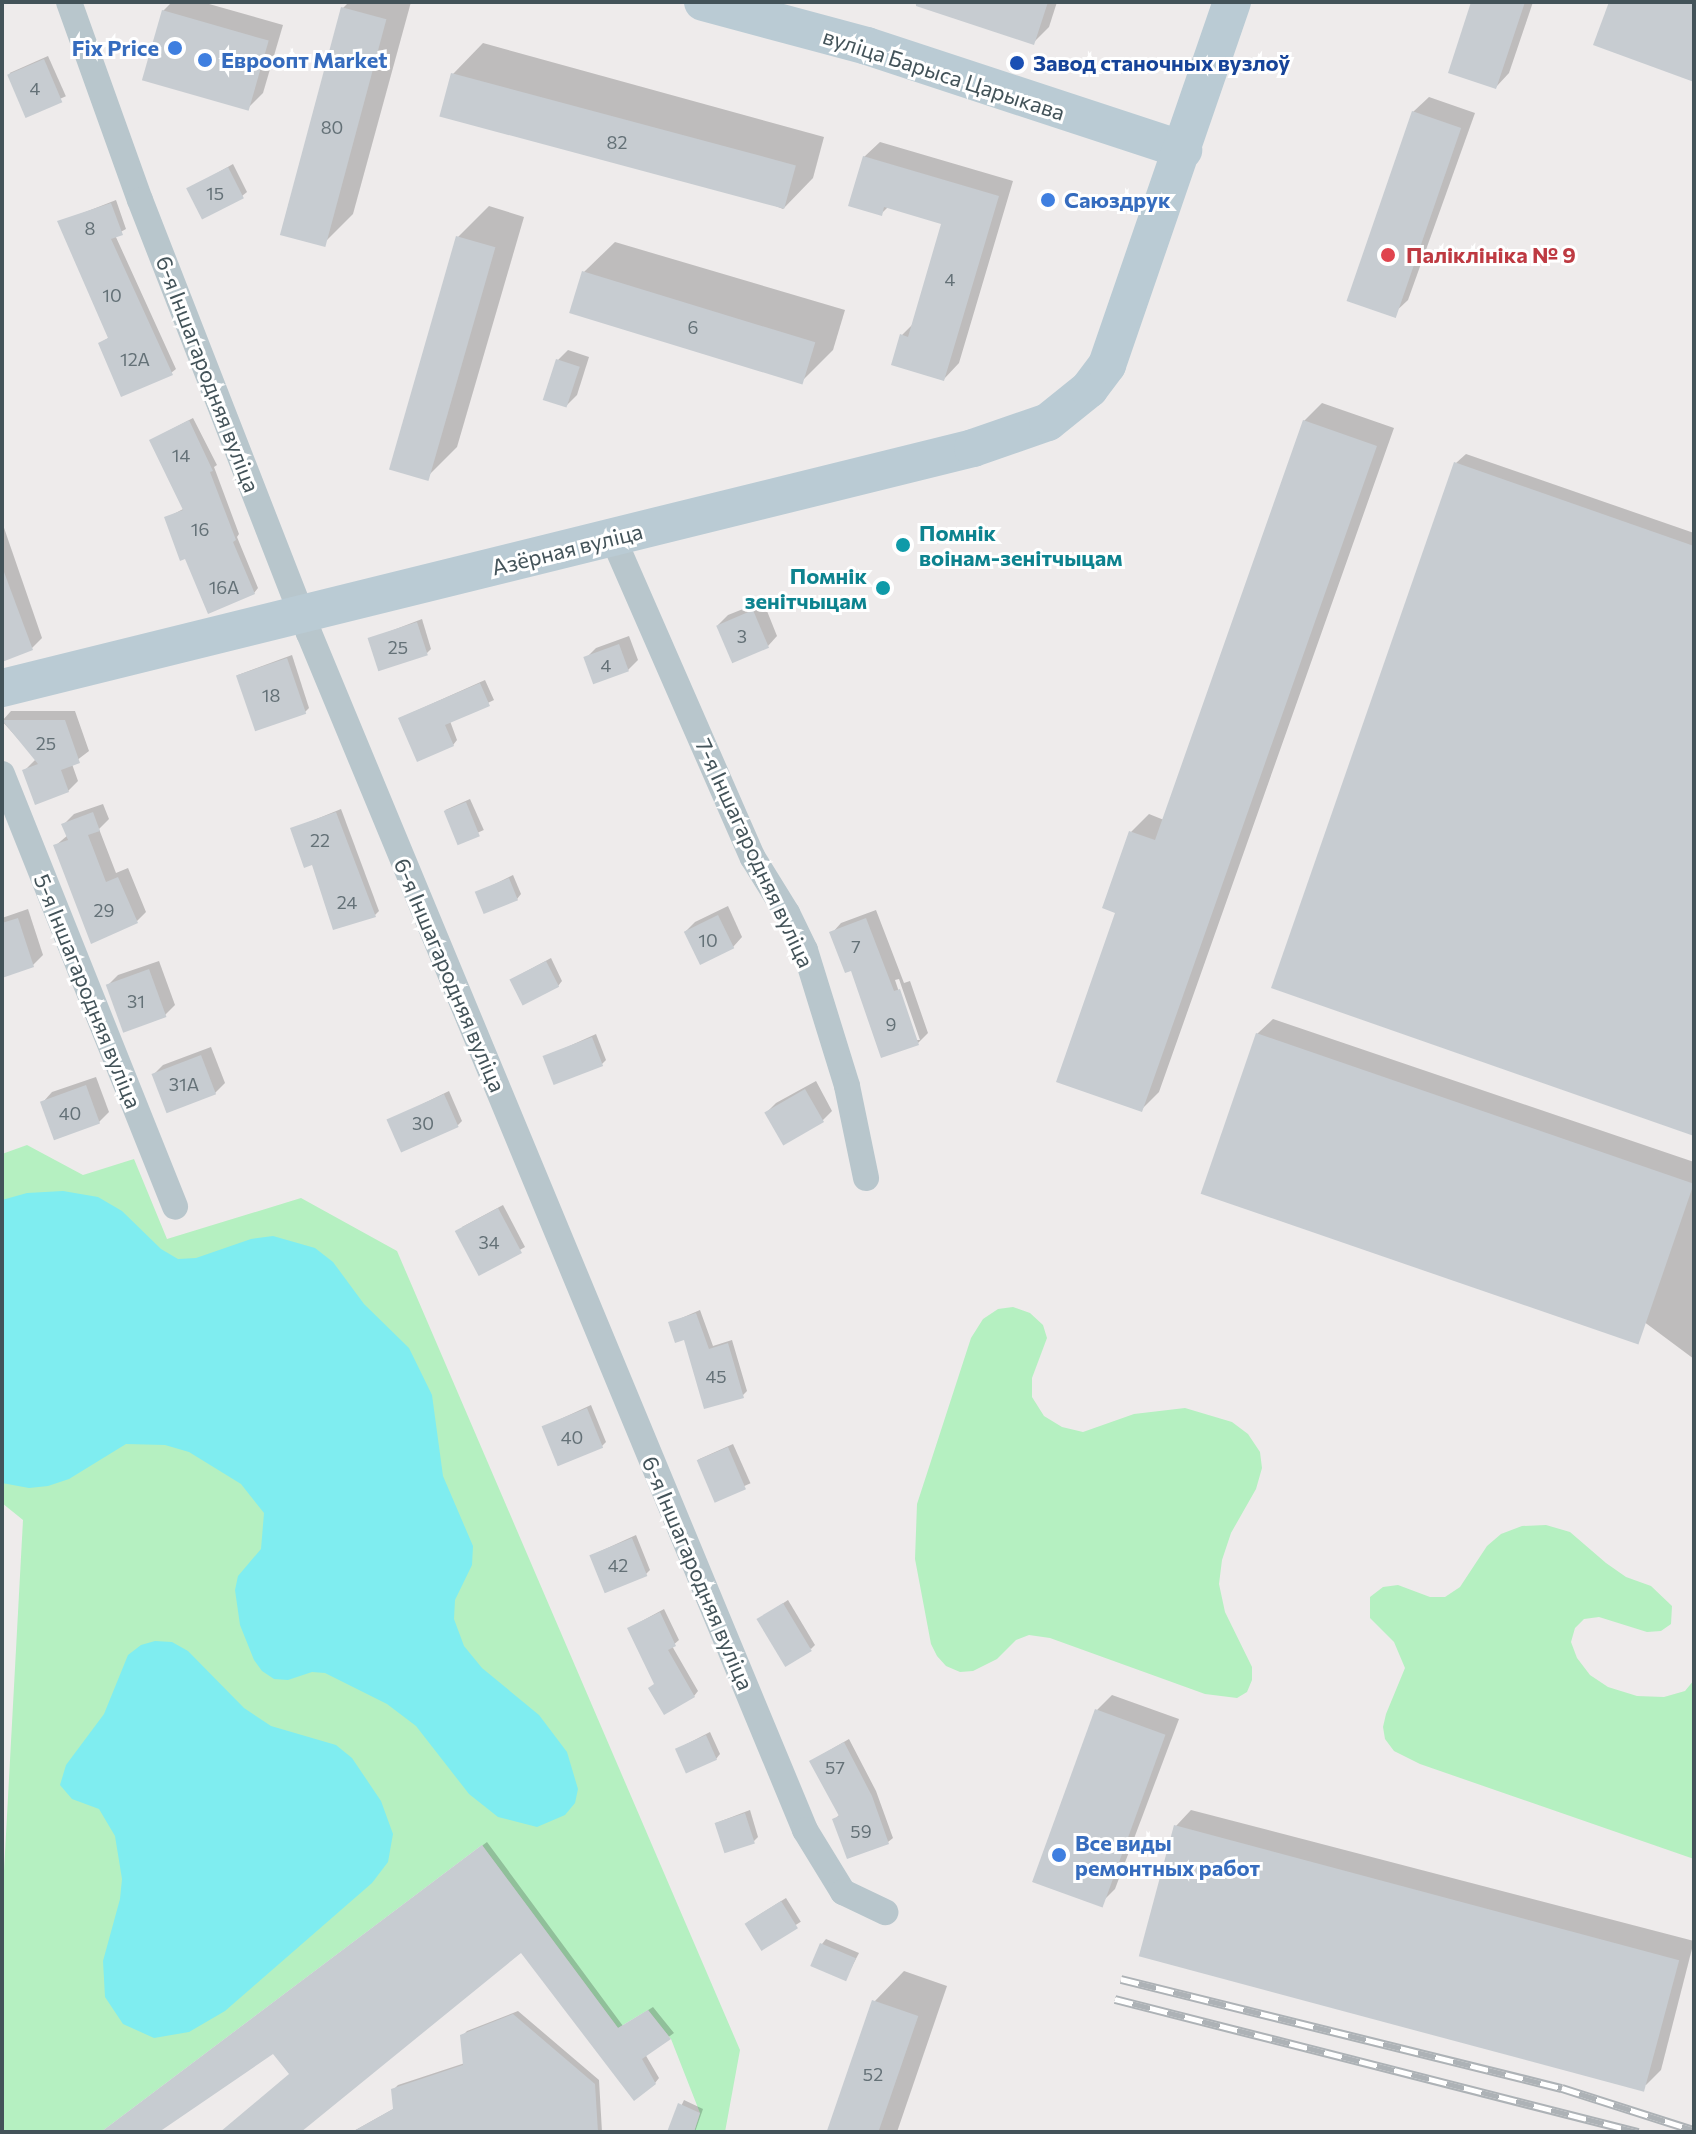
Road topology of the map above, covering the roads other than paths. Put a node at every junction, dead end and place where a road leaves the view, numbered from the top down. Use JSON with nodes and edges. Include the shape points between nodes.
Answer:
{"nodes":[{"id":1,"x":69,"y":2,"type":"edge"},
{"id":2,"x":703,"y":2,"type":"edge"},
{"id":3,"x":1232,"y":2,"type":"edge"},
{"id":4,"x":1183,"y":150,"type":"junction"},
{"id":5,"x":613,"y":538,"type":"junction"},
{"id":6,"x":302,"y":615,"type":"junction"},
{"id":7,"x":2,"y":688,"type":"edge"},
{"id":8,"x":2,"y":774,"type":"edge"},
{"id":9,"x":866,"y":1178,"type":"dead end"},
{"id":10,"x":175,"y":1207,"type":"dead end"},
{"id":11,"x":885,"y":1912,"type":"dead end"}],
"edges":[{"from":1,"to":6,"type":"street","name":"6-я Іншагародняя вуліца"},
{"from":2,"to":4,"type":"street","name":"вуліца Барыса Царыкава","via":[[867,46]]},
{"from":3,"to":4,"type":"street","name":"Азёрная вуліца"},
{"from":4,"to":5,"type":"street","name":"Азёрная вуліца","via":[[1107,365],[1070,407],[1030,431]]},
{"from":5,"to":6,"type":"street","name":"Азёрная вуліца"},
{"from":5,"to":9,"type":"street","name":"7-я Іншагародняя вуліца","via":[[753,858],[805,950],[847,1086]]},
{"from":6,"to":7,"type":"street","name":"Азёрная вуліца"},
{"from":6,"to":11,"type":"street","name":"6-я Іншагародняя вуліца","via":[[805,1830],[843,1892]]},
{"from":8,"to":10,"type":"street","name":"5-я Іншагародняя вуліца"}]}
